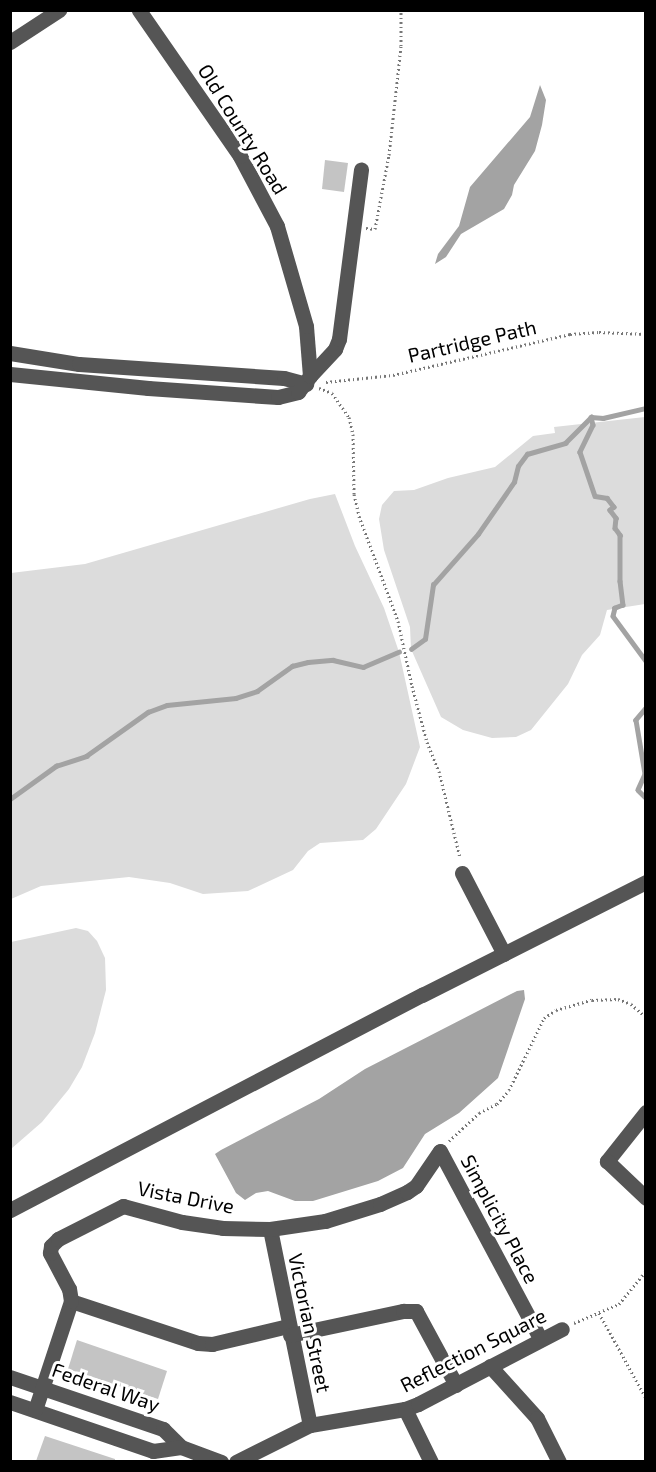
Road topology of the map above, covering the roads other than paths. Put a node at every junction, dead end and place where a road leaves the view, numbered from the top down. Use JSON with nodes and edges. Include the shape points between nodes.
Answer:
{"nodes":[{"id":1,"x":59,"y":10,"type":"edge"},
{"id":2,"x":140,"y":10,"type":"edge"},
{"id":3,"x":10,"y":42,"type":"edge"},
{"id":4,"x":361,"y":169,"type":"dead end"},
{"id":5,"x":10,"y":353,"type":"edge"},
{"id":6,"x":142,"y":368,"type":"junction"},
{"id":7,"x":10,"y":374,"type":"edge"},
{"id":8,"x":308,"y":380,"type":"junction"},
{"id":9,"x":142,"y":388,"type":"junction"},
{"id":10,"x":462,"y":873,"type":"road end"},
{"id":11,"x":645,"y":882,"type":"edge"},
{"id":12,"x":504,"y":954,"type":"junction"},
{"id":13,"x":645,"y":1112,"type":"edge"},
{"id":14,"x":440,"y":1150,"type":"joint"},
{"id":15,"x":645,"y":1198,"type":"edge"},
{"id":16,"x":10,"y":1210,"type":"edge"},
{"id":17,"x":270,"y":1229,"type":"junction"},
{"id":18,"x":71,"y":1301,"type":"junction"},
{"id":19,"x":562,"y":1329,"type":"road end"},
{"id":20,"x":289,"y":1330,"type":"junction"},
{"id":21,"x":540,"y":1338,"type":"junction"},
{"id":22,"x":490,"y":1366,"type":"junction"},
{"id":23,"x":10,"y":1377,"type":"edge"},
{"id":24,"x":456,"y":1386,"type":"junction"},
{"id":25,"x":42,"y":1387,"type":"junction"},
{"id":26,"x":10,"y":1402,"type":"edge"},
{"id":27,"x":405,"y":1409,"type":"junction"},
{"id":28,"x":34,"y":1410,"type":"junction"},
{"id":29,"x":310,"y":1425,"type":"junction"},
{"id":30,"x":181,"y":1447,"type":"junction"},
{"id":31,"x":220,"y":1461,"type":"edge"},
{"id":32,"x":236,"y":1461,"type":"edge"},
{"id":33,"x":431,"y":1461,"type":"edge"},
{"id":34,"x":559,"y":1461,"type":"edge"}],
"edges":[{"from":1,"to":3,"type":"street"},
{"from":2,"to":8,"type":"street","name":"Old County Road","via":[[240,156],[277,226],[306,326]]},
{"from":4,"to":8,"type":"street","via":[[339,339],[335,350]]},
{"from":5,"to":6,"type":"street","via":[[79,364]]},
{"from":6,"to":8,"type":"street"},
{"from":6,"to":9,"type":"street"},
{"from":7,"to":9,"type":"street"},
{"from":8,"to":9,"type":"street","via":[[298,392],[278,397]]},
{"from":10,"to":12,"type":"street"},
{"from":11,"to":12,"type":"street"},
{"from":12,"to":16,"type":"street"},
{"from":13,"to":15,"type":"street","via":[[607,1161]]},
{"from":14,"to":17,"type":"street","name":"Vista Drive","via":[[416,1186],[407,1192],[342,1217]]},
{"from":14,"to":21,"type":"street","name":"Simplicity Place"},
{"from":17,"to":18,"type":"street","name":"Vista Drive","via":[[223,1228],[119,1207],[51,1246],[52,1259],[69,1289]]},
{"from":17,"to":20,"type":"street","name":"Victorian Street"},
{"from":18,"to":20,"type":"street","via":[[198,1343]]},
{"from":18,"to":25,"type":"street"},
{"from":19,"to":21,"type":"street","name":"Reflection Square"},
{"from":20,"to":24,"type":"street","via":[[416,1311]]},
{"from":20,"to":29,"type":"street","name":"Victorian Street"},
{"from":21,"to":22,"type":"street","name":"Reflection Square"},
{"from":22,"to":24,"type":"street","name":"Reflection Square"},
{"from":22,"to":34,"type":"street","via":[[537,1418]]},
{"from":23,"to":25,"type":"street","name":"Federal Way"},
{"from":24,"to":27,"type":"street","name":"Reflection Square"},
{"from":25,"to":28,"type":"street"},
{"from":25,"to":30,"type":"street","name":"Federal Way","via":[[163,1429]]},
{"from":26,"to":28,"type":"street","name":"Federal Way"},
{"from":27,"to":29,"type":"street","name":"Reflection Square"},
{"from":27,"to":33,"type":"street"},
{"from":28,"to":30,"type":"street","name":"Federal Way","via":[[153,1451]]},
{"from":29,"to":32,"type":"street","name":"Reflection Square"},
{"from":30,"to":31,"type":"street","name":"Federal Way"}]}
